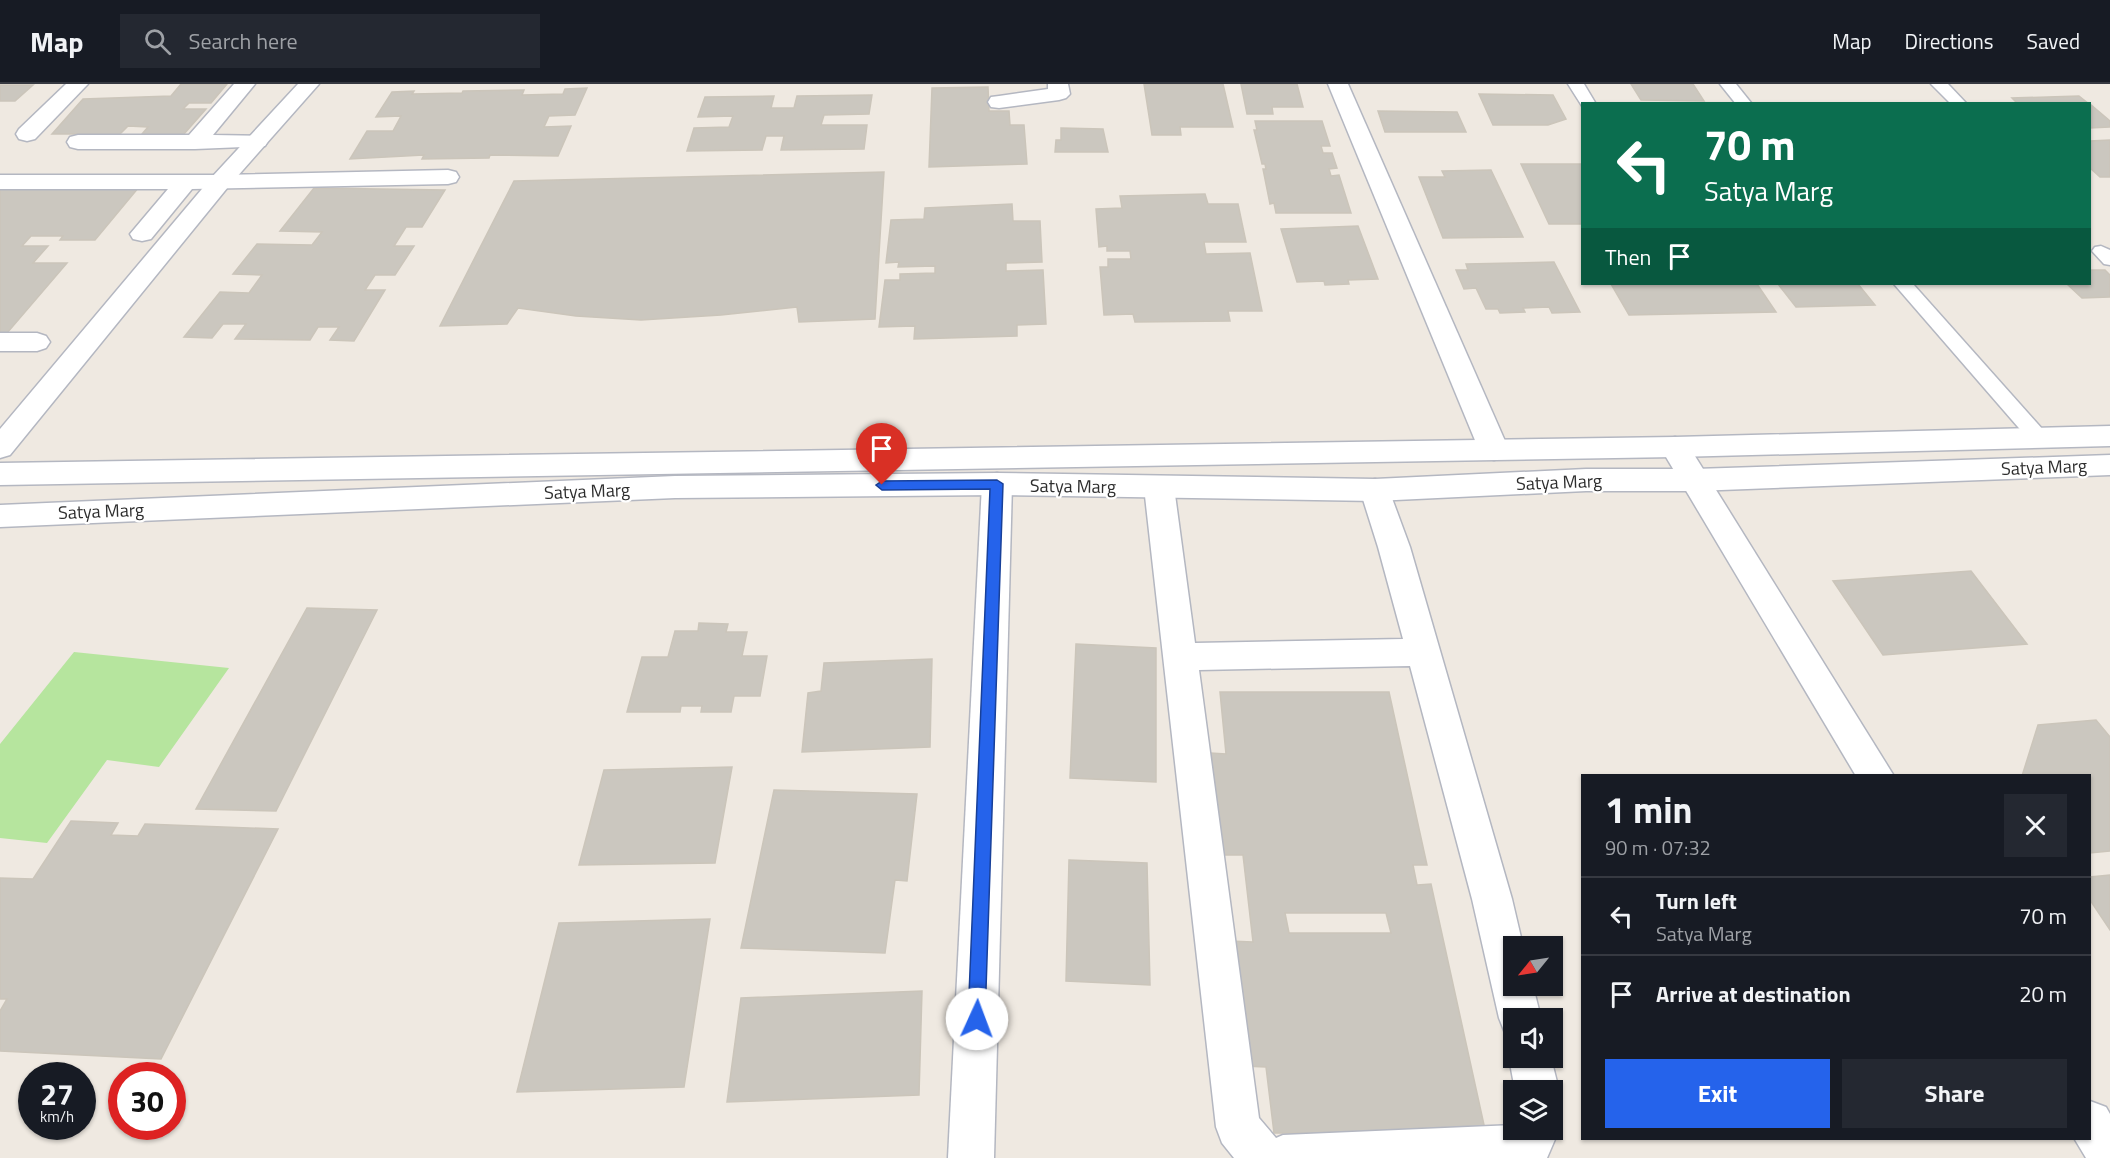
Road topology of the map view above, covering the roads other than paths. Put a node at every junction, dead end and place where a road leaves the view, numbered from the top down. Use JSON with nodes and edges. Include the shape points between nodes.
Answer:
{"nodes":[{"id":1,"x":78,"y":84,"type":"edge"},
{"id":2,"x":245,"y":84,"type":"edge"},
{"id":3,"x":309,"y":84,"type":"edge"},
{"id":4,"x":1058,"y":84,"type":"edge"},
{"id":5,"x":1338,"y":84,"type":"edge"},
{"id":6,"x":1576,"y":84,"type":"edge"},
{"id":7,"x":1728,"y":84,"type":"edge"},
{"id":8,"x":1939,"y":84,"type":"edge"},
{"id":9,"x":999,"y":102,"type":"dead end"},
{"id":10,"x":1588,"y":102,"type":"edge"},
{"id":11,"x":1743,"y":102,"type":"edge"},
{"id":12,"x":1958,"y":102,"type":"edge"},
{"id":13,"x":27,"y":134,"type":"dead end"},
{"id":14,"x":257,"y":141,"type":"junction"},
{"id":15,"x":78,"y":142,"type":"dead end"},
{"id":16,"x":195,"y":142,"type":"junction"},
{"id":17,"x":448,"y":177,"type":"dead end"},
{"id":18,"x":0,"y":182,"type":"edge"},
{"id":19,"x":186,"y":182,"type":"junction"},
{"id":20,"x":220,"y":182,"type":"junction"},
{"id":21,"x":142,"y":234,"type":"dead end"},
{"id":22,"x":1904,"y":285,"type":"edge"},
{"id":23,"x":0,"y":342,"type":"edge"},
{"id":24,"x":37,"y":342,"type":"dead end"},
{"id":25,"x":2110,"y":436,"type":"edge"},
{"id":26,"x":2038,"y":437,"type":"junction"},
{"id":27,"x":1675,"y":447,"type":"junction"},
{"id":28,"x":0,"y":448,"type":"edge"},
{"id":29,"x":1494,"y":450,"type":"junction"},
{"id":30,"x":2110,"y":465,"type":"edge"},
{"id":31,"x":0,"y":474,"type":"edge"},
{"id":32,"x":1695,"y":480,"type":"junction"},
{"id":33,"x":997,"y":484,"type":"junction"},
{"id":34,"x":1159,"y":487,"type":"junction"},
{"id":35,"x":1375,"y":490,"type":"junction"},
{"id":36,"x":0,"y":516,"type":"edge"},
{"id":37,"x":1423,"y":652,"type":"junction"},
{"id":38,"x":1180,"y":657,"type":"junction"},
{"id":39,"x":1875,"y":774,"type":"edge"},
{"id":40,"x":1518,"y":1008,"type":"edge"},
{"id":41,"x":2091,"y":1125,"type":"edge"},
{"id":42,"x":1532,"y":1140,"type":"edge"},
{"id":43,"x":2110,"y":1156,"type":"edge"},
{"id":44,"x":971,"y":1158,"type":"edge"},
{"id":45,"x":1263,"y":1158,"type":"edge"},
{"id":46,"x":1283,"y":1158,"type":"edge"}],
"edges":[{"from":1,"to":13,"type":"street"},
{"from":2,"to":16,"type":"street"},
{"from":3,"to":14,"type":"street"},
{"from":4,"to":9,"type":"street","via":[[1059,94]]},
{"from":5,"to":29,"type":"street"},
{"from":6,"to":10,"type":"lane"},
{"from":7,"to":11,"type":"lane"},
{"from":8,"to":12,"type":"lane"},
{"from":14,"to":16,"type":"street"},
{"from":14,"to":20,"type":"street"},
{"from":15,"to":16,"type":"street"},
{"from":17,"to":20,"type":"street"},
{"from":18,"to":19,"type":"street"},
{"from":19,"to":20,"type":"street"},
{"from":19,"to":21,"type":"street"},
{"from":20,"to":28,"type":"street"},
{"from":22,"to":26,"type":"lane"},
{"from":23,"to":24,"type":"street"},
{"from":25,"to":26,"type":"street","name":"Satya Marg"},
{"from":26,"to":27,"type":"street","name":"Satya Marg"},
{"from":27,"to":29,"type":"street","name":"Satya Marg"},
{"from":27,"to":32,"type":"street"},
{"from":29,"to":31,"type":"street","name":"Satya Marg"},
{"from":30,"to":32,"type":"street","name":"Satya Marg"},
{"from":32,"to":35,"type":"street","name":"Satya Marg","via":[[1586,480]]},
{"from":32,"to":39,"type":"street"},
{"from":33,"to":34,"type":"street","name":"Satya Marg"},
{"from":33,"to":36,"type":"street","name":"Satya Marg","via":[[675,487]]},
{"from":33,"to":44,"type":"street"},
{"from":34,"to":35,"type":"street","name":"Satya Marg"},
{"from":34,"to":38,"type":"street"},
{"from":35,"to":37,"type":"street"},
{"from":37,"to":38,"type":"street"},
{"from":37,"to":40,"type":"street","via":[[1492,899]]},
{"from":38,"to":45,"type":"street","via":[[1238,1126]]},
{"from":41,"to":43,"type":"street"},
{"from":42,"to":46,"type":"street","via":[[1529,1147]]}]}
